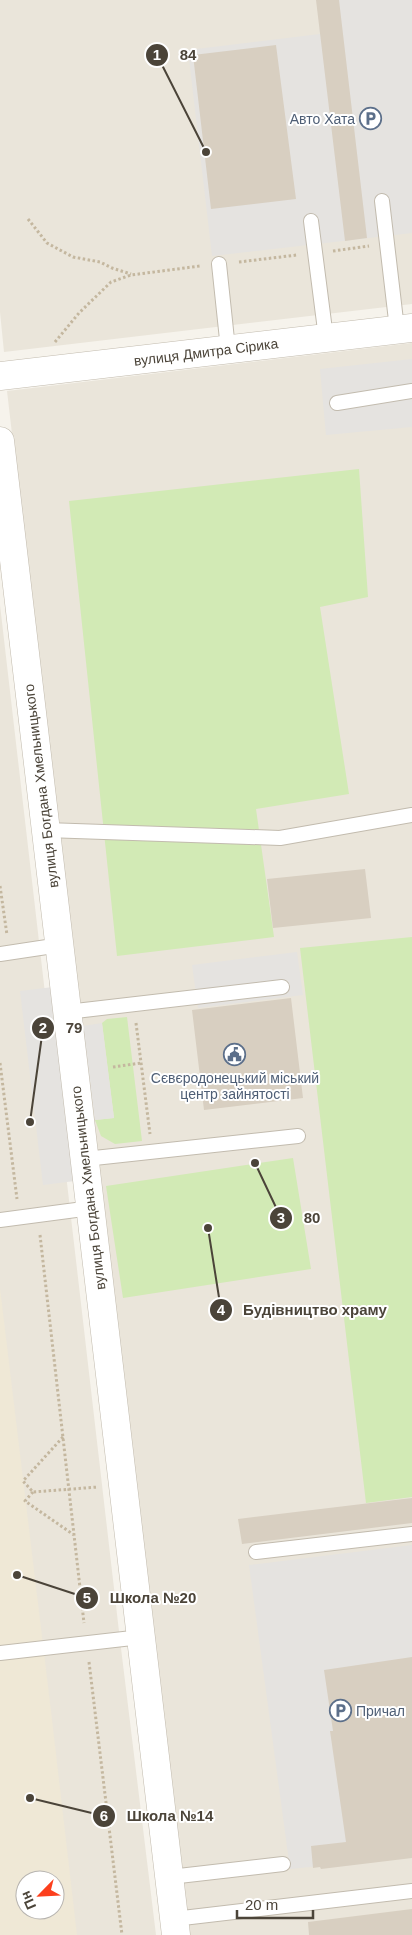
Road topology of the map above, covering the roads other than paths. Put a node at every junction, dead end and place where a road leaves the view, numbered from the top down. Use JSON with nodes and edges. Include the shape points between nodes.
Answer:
{"nodes":[{"id":1,"x":382,"y":201,"type":"dead end"},
{"id":2,"x":311,"y":221,"type":"dead end"},
{"id":3,"x":219,"y":264,"type":"road end"},
{"id":4,"x":404,"y":328,"type":"edge"},
{"id":5,"x":326,"y":338,"type":"junction"},
{"id":6,"x":228,"y":349,"type":"junction"},
{"id":7,"x":0,"y":376,"type":"edge"},
{"id":8,"x":412,"y":392,"type":"edge"},
{"id":9,"x":337,"y":403,"type":"dead end"},
{"id":10,"x":0,"y":441,"type":"edge"},
{"id":11,"x":412,"y":815,"type":"edge"},
{"id":12,"x":46,"y":830,"type":"junction"},
{"id":13,"x":60,"y":946,"type":"junction"},
{"id":14,"x":4,"y":953,"type":"edge"},
{"id":15,"x":282,"y":987,"type":"dead end"},
{"id":16,"x":67,"y":1012,"type":"junction"},
{"id":17,"x":298,"y":1136,"type":"dead end"},
{"id":18,"x":85,"y":1159,"type":"junction"},
{"id":19,"x":91,"y":1208,"type":"junction"},
{"id":20,"x":0,"y":1220,"type":"edge"},
{"id":21,"x":412,"y":1534,"type":"edge"},
{"id":22,"x":256,"y":1552,"type":"dead end"},
{"id":23,"x":141,"y":1637,"type":"junction"},
{"id":24,"x":0,"y":1653,"type":"edge"},
{"id":25,"x":283,"y":1864,"type":"dead end"},
{"id":26,"x":170,"y":1878,"type":"junction"},
{"id":27,"x":412,"y":1891,"type":"edge"},
{"id":28,"x":175,"y":1927,"type":"edge"}],
"edges":[{"from":1,"to":4,"type":"lane"},
{"from":2,"to":5,"type":"lane"},
{"from":3,"to":6,"type":"lane"},
{"from":4,"to":5,"type":"street","name":"вулиця Дмитра Сірика"},
{"from":5,"to":6,"type":"street","name":"вулиця Дмитра Сірика"},
{"from":6,"to":7,"type":"street","name":"вулиця Дмитра Сірика"},
{"from":8,"to":9,"type":"lane"},
{"from":10,"to":12,"type":"street","name":"вулиця Богдана Хмельницького"},
{"from":11,"to":12,"type":"lane","via":[[280,838]]},
{"from":12,"to":13,"type":"street","name":"вулиця Богдана Хмельницького"},
{"from":13,"to":14,"type":"lane"},
{"from":13,"to":16,"type":"street","name":"вулиця Богдана Хмельницького"},
{"from":15,"to":16,"type":"lane"},
{"from":16,"to":18,"type":"street","name":"вулиця Богдана Хмельницького"},
{"from":17,"to":18,"type":"lane"},
{"from":18,"to":19,"type":"street","name":"вулиця Богдана Хмельницького"},
{"from":19,"to":20,"type":"lane"},
{"from":19,"to":23,"type":"street","name":"вулиця Богдана Хмельницького"},
{"from":21,"to":22,"type":"lane"},
{"from":23,"to":24,"type":"lane"},
{"from":23,"to":26,"type":"street","name":"вулиця Богдана Хмельницького"},
{"from":25,"to":26,"type":"lane"},
{"from":26,"to":28,"type":"street","name":"вулиця Богдана Хмельницького"},
{"from":27,"to":28,"type":"lane"}]}
